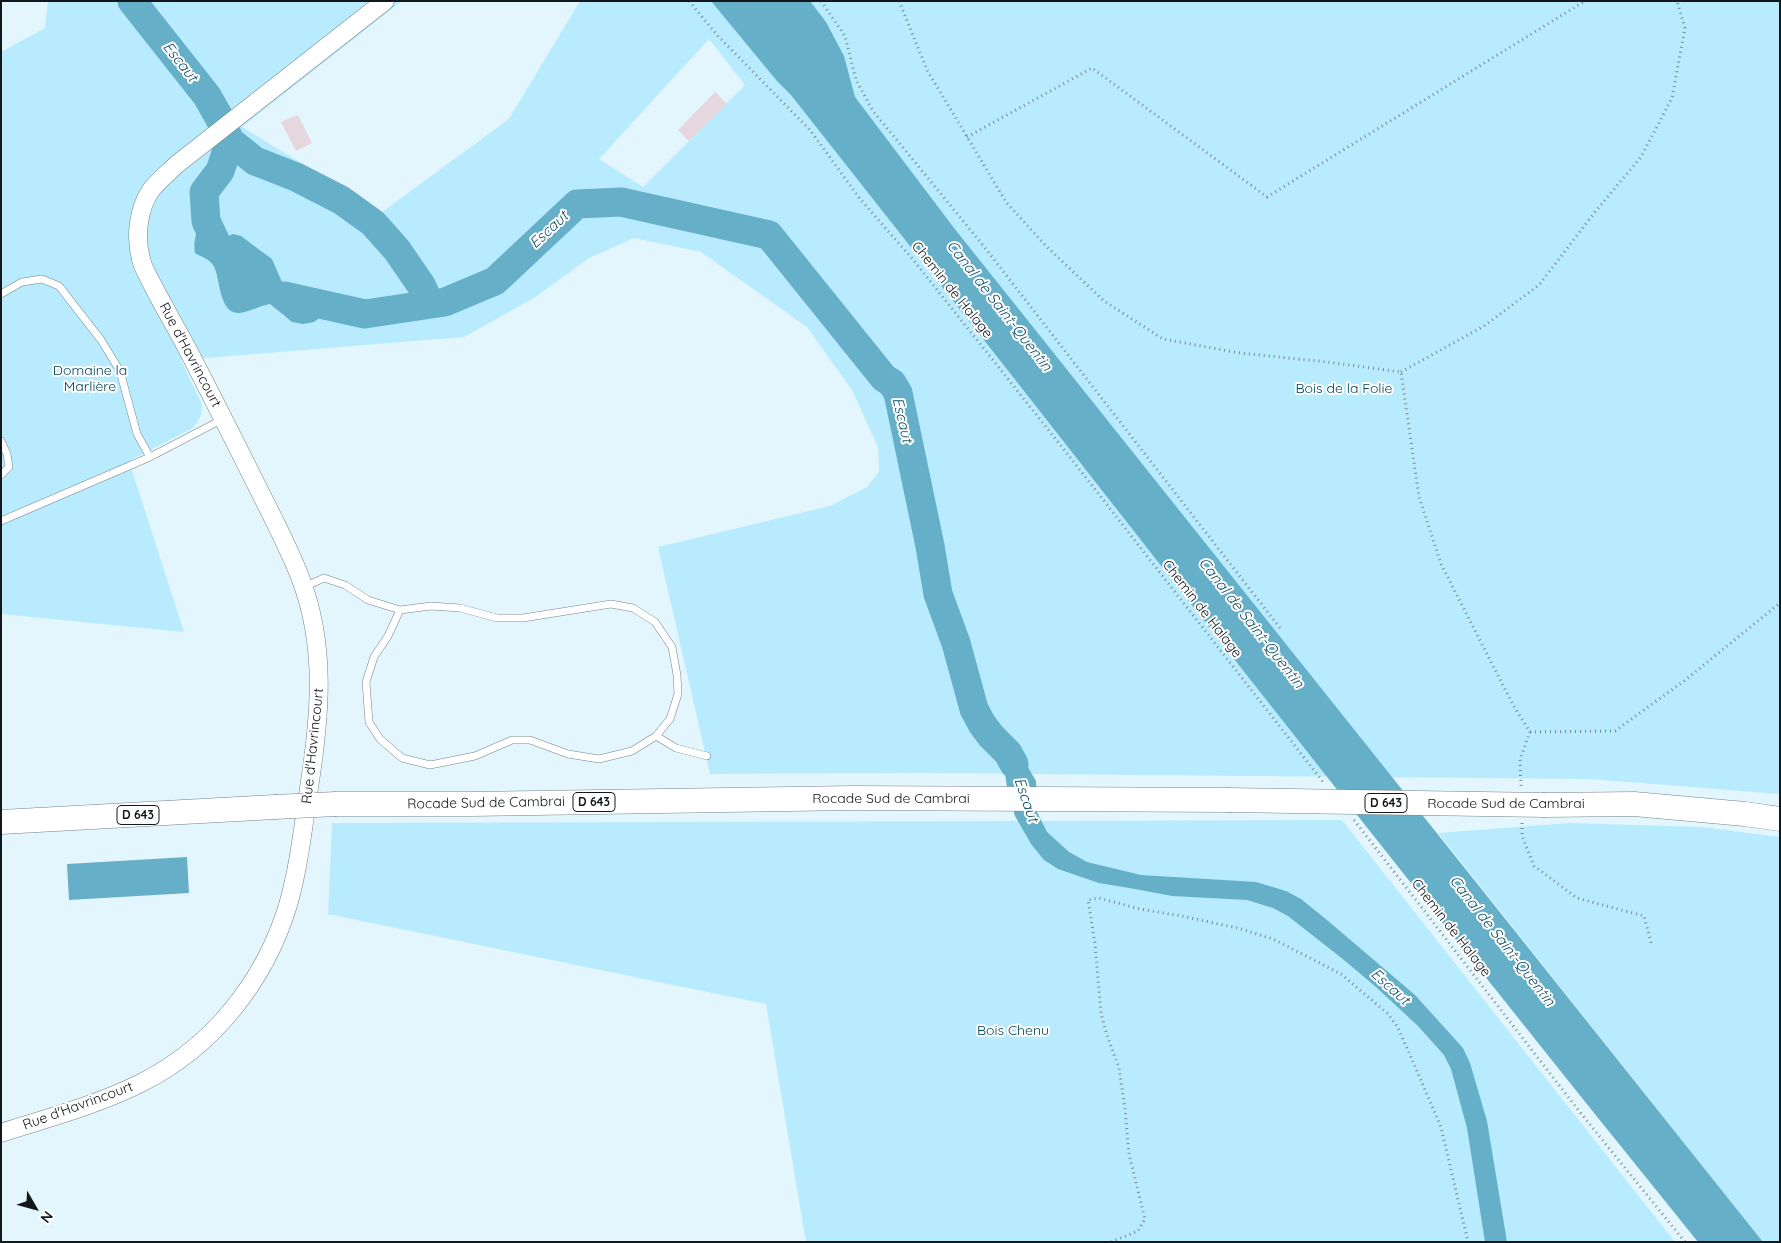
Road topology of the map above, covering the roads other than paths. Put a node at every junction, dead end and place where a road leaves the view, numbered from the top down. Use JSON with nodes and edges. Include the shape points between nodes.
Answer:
{"nodes":[{"id":1,"x":385,"y":1,"type":"edge"},
{"id":2,"x":1,"y":294,"type":"edge"},
{"id":3,"x":223,"y":419,"type":"junction"},
{"id":4,"x":1,"y":441,"type":"edge"},
{"id":5,"x":150,"y":456,"type":"junction"},
{"id":6,"x":1,"y":475,"type":"edge"},
{"id":7,"x":1,"y":520,"type":"edge"},
{"id":8,"x":304,"y":588,"type":"junction"},
{"id":9,"x":400,"y":610,"type":"junction"},
{"id":10,"x":656,"y":736,"type":"junction"},
{"id":11,"x":707,"y":756,"type":"dead end"},
{"id":12,"x":1780,"y":819,"type":"edge"},
{"id":13,"x":1,"y":822,"type":"edge"},
{"id":14,"x":1,"y":1133,"type":"edge"}],
"edges":[{"from":1,"to":3,"type":"street","name":"Rue d'Havrincourt","via":[[176,165],[146,200],[139,221],[139,246],[144,268]]},
{"from":2,"to":5,"type":"lane","via":[[22,282],[42,280],[59,286],[101,340],[120,371],[137,434]]},
{"from":3,"to":5,"type":"lane"},
{"from":3,"to":8,"type":"street","name":"Rue d'Havrincourt"},
{"from":4,"to":6,"type":"lane","via":[[9,467]]},
{"from":5,"to":7,"type":"lane"},
{"from":8,"to":9,"type":"lane","via":[[324,578],[345,585],[368,600]]},
{"from":8,"to":14,"type":"street","name":"Rue d'Havrincourt","via":[[318,657],[316,736],[294,883],[277,936],[258,974],[241,1000],[207,1037],[158,1074],[111,1097]]},
{"from":9,"to":10,"type":"lane","via":[[430,606],[460,608],[497,618],[523,618],[611,604],[633,608],[655,622],[672,647],[678,694],[670,719]]},
{"from":9,"to":10,"type":"lane","via":[[374,657],[366,692],[369,722],[380,739],[402,758],[430,765],[474,756],[512,740],[530,740],[568,754],[599,759],[632,751]]},
{"from":10,"to":11,"type":"lane","via":[[676,748]]},
{"from":12,"to":13,"type":"highway","name":"Rocade Sud de Cambrai","number":"D 643","bridge":true,"via":[[1634,804],[853,798],[336,804]]}]}
